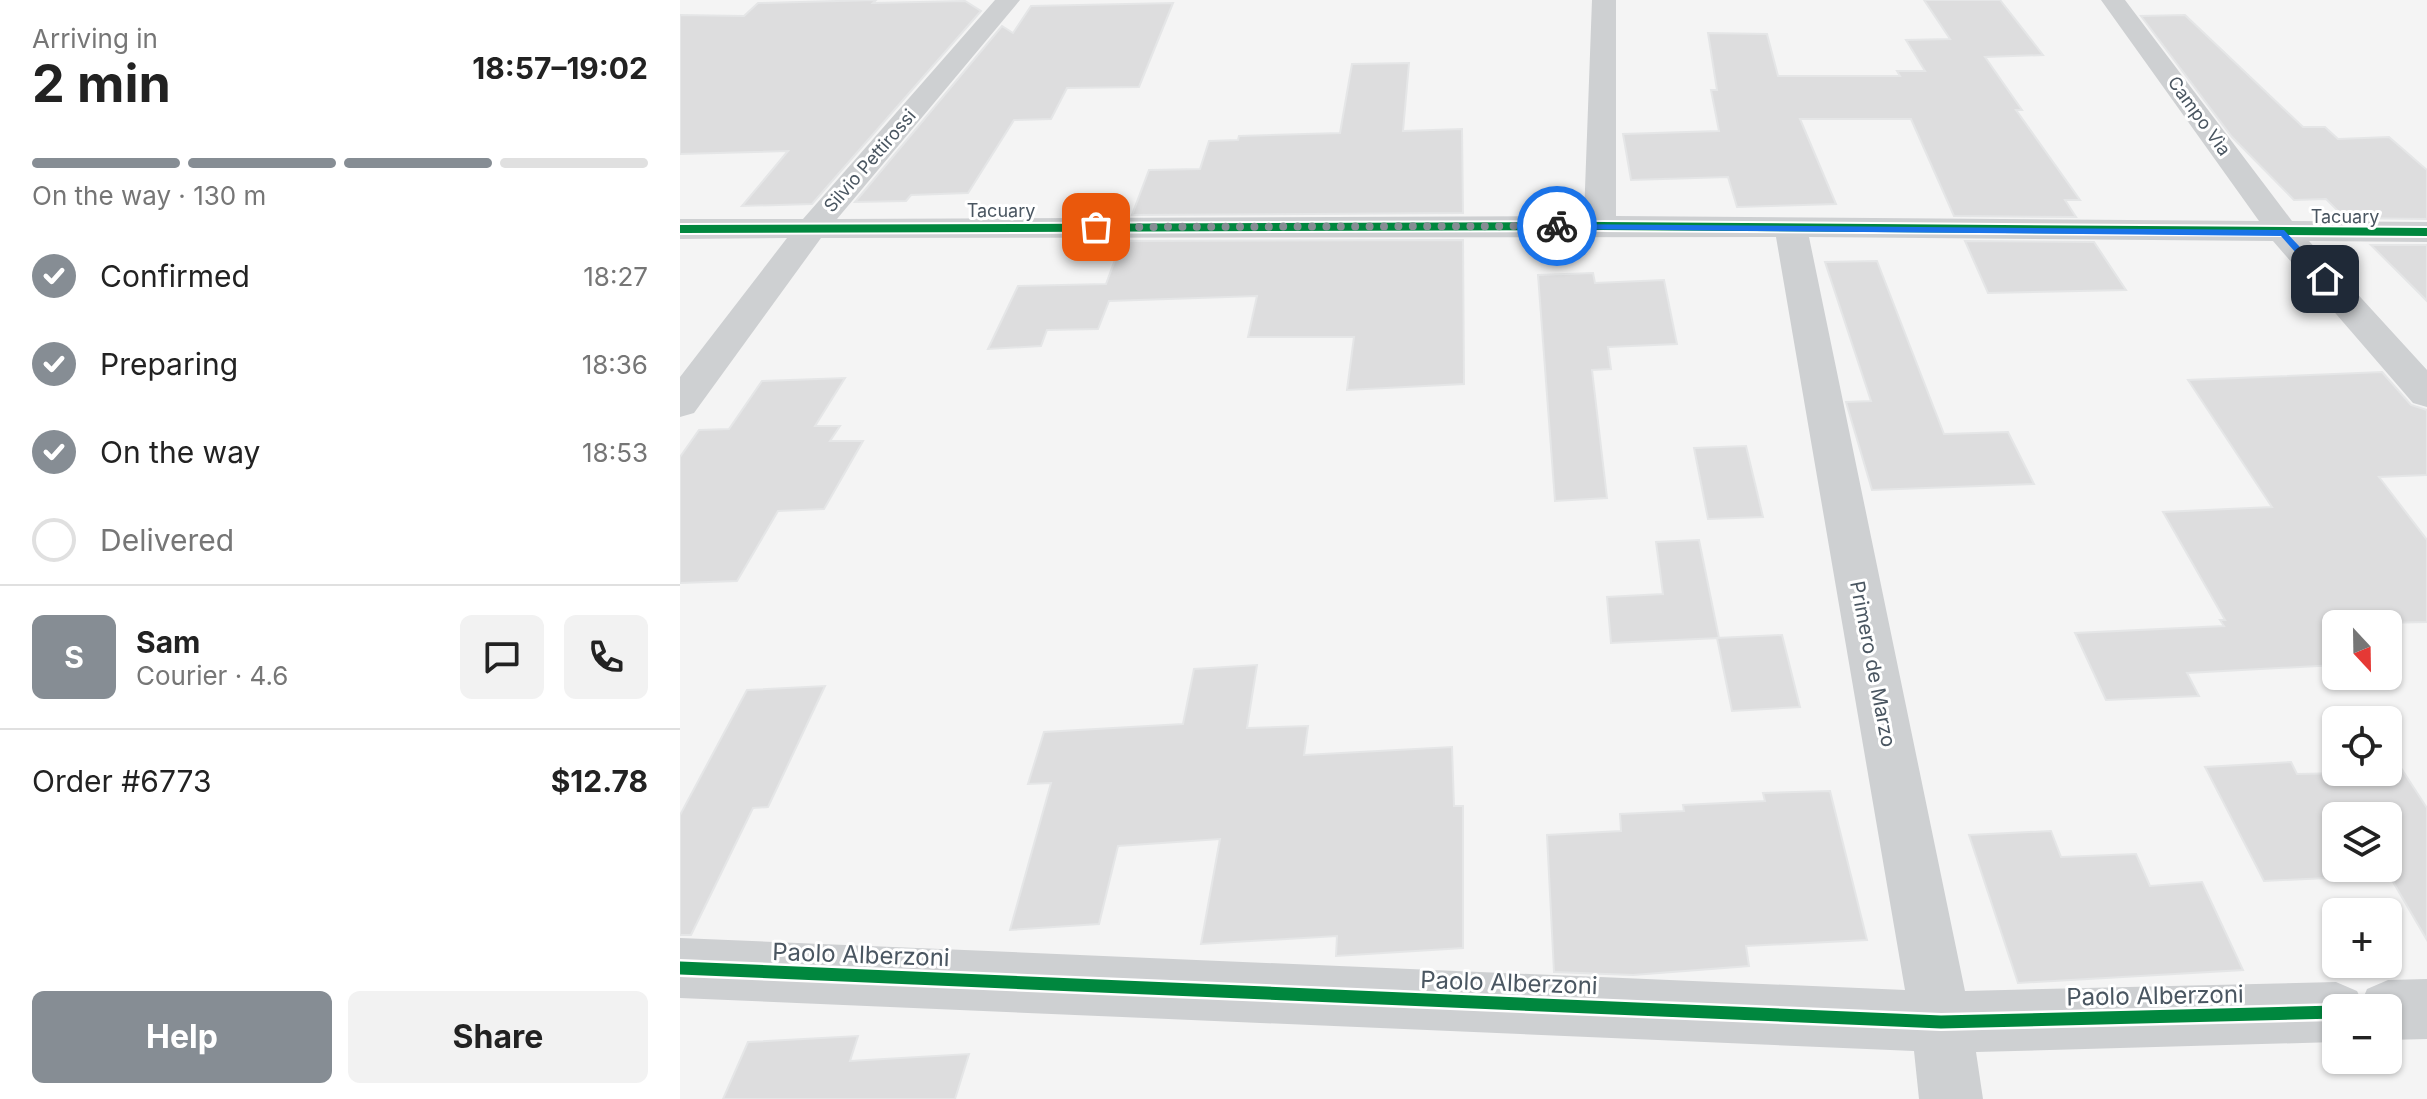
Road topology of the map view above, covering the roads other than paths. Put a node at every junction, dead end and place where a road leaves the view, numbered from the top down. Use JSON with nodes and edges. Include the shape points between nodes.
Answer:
{"nodes":[{"id":1,"x":1008,"y":0,"type":"edge"},
{"id":2,"x":1604,"y":0,"type":"edge"},
{"id":3,"x":2113,"y":0,"type":"edge"},
{"id":4,"x":1600,"y":226,"type":"junction"},
{"id":5,"x":813,"y":227,"type":"junction"},
{"id":6,"x":680,"y":229,"type":"edge"},
{"id":7,"x":1791,"y":230,"type":"junction"},
{"id":8,"x":2427,"y":232,"type":"edge"},
{"id":9,"x":2284,"y":233,"type":"junction"},
{"id":10,"x":2427,"y":394,"type":"edge"},
{"id":11,"x":680,"y":404,"type":"edge"},
{"id":12,"x":680,"y":968,"type":"edge"},
{"id":13,"x":2427,"y":1009,"type":"edge"},
{"id":14,"x":2402,"y":1010,"type":"edge"},
{"id":15,"x":2322,"y":1012,"type":"edge"},
{"id":16,"x":1941,"y":1022,"type":"junction"},
{"id":17,"x":1951,"y":1099,"type":"edge"}],
"edges":[{"from":1,"to":5,"type":"street","name":"Silvio Pettirossi"},
{"from":2,"to":4,"type":"street"},
{"from":3,"to":9,"type":"street","name":"Campo Vìa"},
{"from":4,"to":5,"type":"street","name":"Tacuary"},
{"from":4,"to":7,"type":"street","name":"Tacuary"},
{"from":5,"to":6,"type":"street","name":"Tacuary"},
{"from":5,"to":11,"type":"street","name":"Silvio Pettirossi"},
{"from":7,"to":9,"type":"street","name":"Tacuary"},
{"from":7,"to":16,"type":"street","name":"Primero de Marzo"},
{"from":8,"to":9,"type":"street","name":"Tacuary"},
{"from":9,"to":10,"type":"street","name":"Campo Vìa"},
{"from":12,"to":16,"type":"street","name":"Paolo Alberzoni"},
{"from":13,"to":14,"type":"street"},
{"from":15,"to":16,"type":"street","name":"Paolo Alberzoni"},
{"from":16,"to":17,"type":"street","name":"Primero de Marzo"}]}
